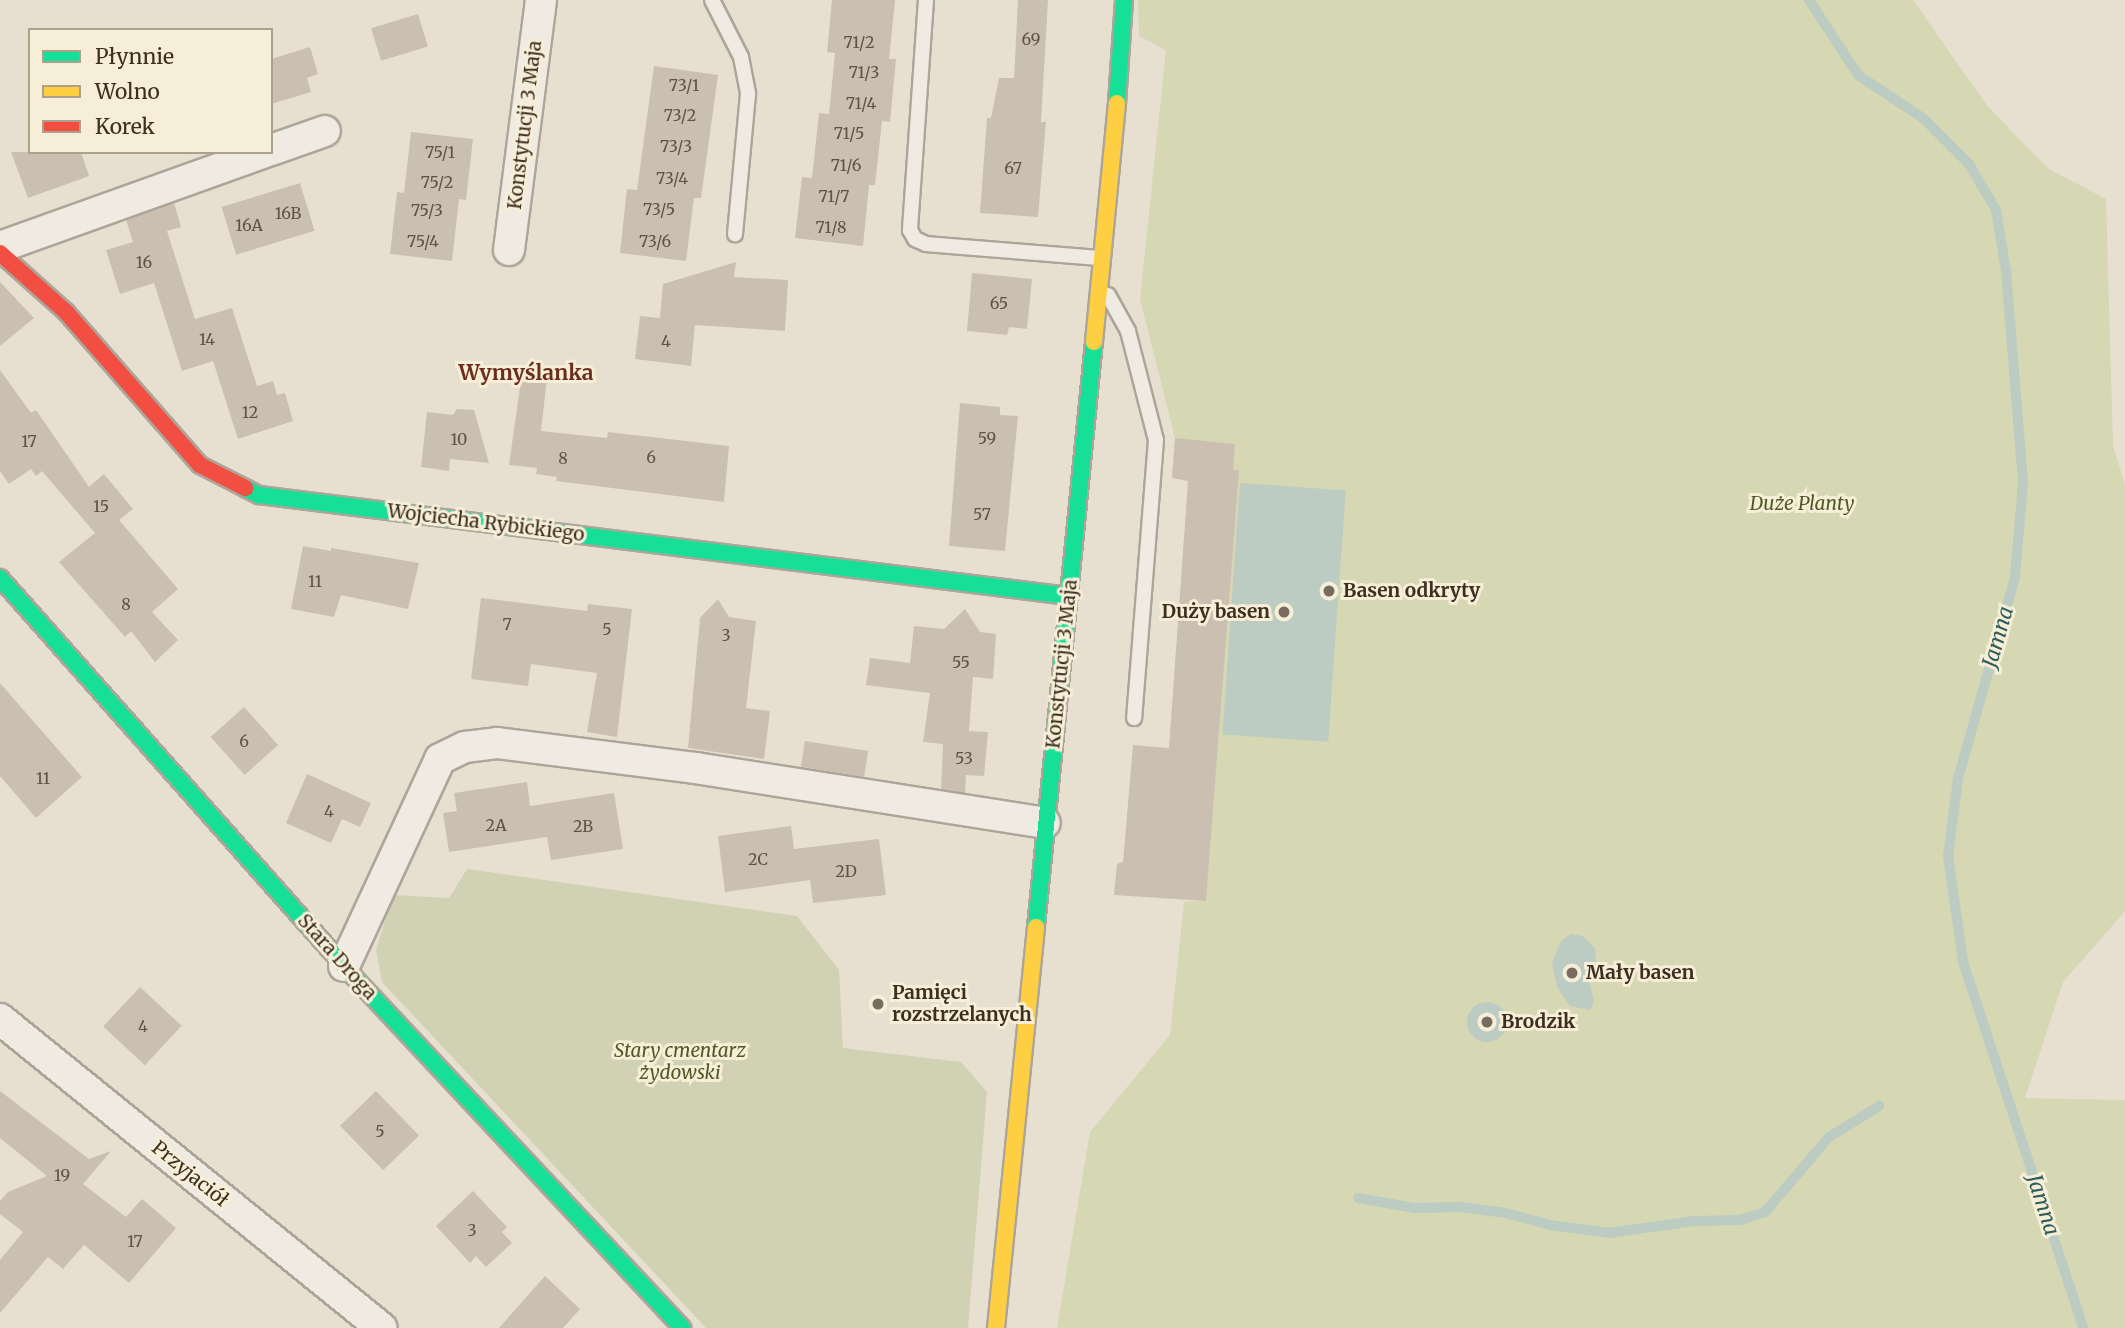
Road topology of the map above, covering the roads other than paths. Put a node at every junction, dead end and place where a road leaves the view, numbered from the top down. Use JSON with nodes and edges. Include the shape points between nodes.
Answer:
{"nodes":[{"id":1,"x":541,"y":0,"type":"edge"},
{"id":2,"x":712,"y":0,"type":"edge"},
{"id":3,"x":926,"y":0,"type":"edge"},
{"id":4,"x":1124,"y":0,"type":"edge"},
{"id":5,"x":325,"y":131,"type":"dead end"},
{"id":6,"x":273,"y":149,"type":"edge"},
{"id":7,"x":259,"y":154,"type":"edge"},
{"id":8,"x":735,"y":234,"type":"dead end"},
{"id":9,"x":0,"y":247,"type":"edge"},
{"id":10,"x":509,"y":250,"type":"dead end"},
{"id":11,"x":0,"y":253,"type":"edge"},
{"id":12,"x":1102,"y":258,"type":"junction"},
{"id":13,"x":1100,"y":281,"type":"junction"},
{"id":14,"x":0,"y":578,"type":"edge"},
{"id":15,"x":1069,"y":596,"type":"junction"},
{"id":16,"x":1134,"y":718,"type":"dead end"},
{"id":17,"x":1045,"y":823,"type":"junction"},
{"id":18,"x":344,"y":966,"type":"junction"},
{"id":19,"x":0,"y":1019,"type":"edge"},
{"id":20,"x":381,"y":1328,"type":"edge"},
{"id":21,"x":682,"y":1328,"type":"edge"},
{"id":22,"x":996,"y":1328,"type":"edge"}],
"edges":[{"from":1,"to":10,"type":"street","name":"Konstytucji 3 Maja"},
{"from":2,"to":8,"type":"lane","via":[[741,57],[748,94]]},
{"from":3,"to":12,"type":"lane","via":[[910,230],[915,239],[926,244]]},
{"from":4,"to":12,"type":"street","name":"Konstytucji 3 Maja"},
{"from":5,"to":6,"type":"street"},
{"from":7,"to":9,"type":"street"},
{"from":11,"to":15,"type":"street","name":"Wojciecha Rybickiego","via":[[66,312],[200,465],[259,495]]},
{"from":12,"to":13,"type":"street","name":"Konstytucji 3 Maja"},
{"from":13,"to":15,"type":"street","name":"Konstytucji 3 Maja"},
{"from":13,"to":16,"type":"lane","via":[[1128,331],[1156,440]]},
{"from":14,"to":18,"type":"street","name":"Stara Droga"},
{"from":15,"to":17,"type":"street","name":"Konstytucji 3 Maja"},
{"from":17,"to":18,"type":"street","via":[[695,768],[497,743],[465,747],[440,759]]},
{"from":17,"to":22,"type":"street","name":"Konstytucji 3 Maja"},
{"from":18,"to":21,"type":"street","name":"Stara Droga"},
{"from":19,"to":20,"type":"street","name":"Przyjaciół"}]}
